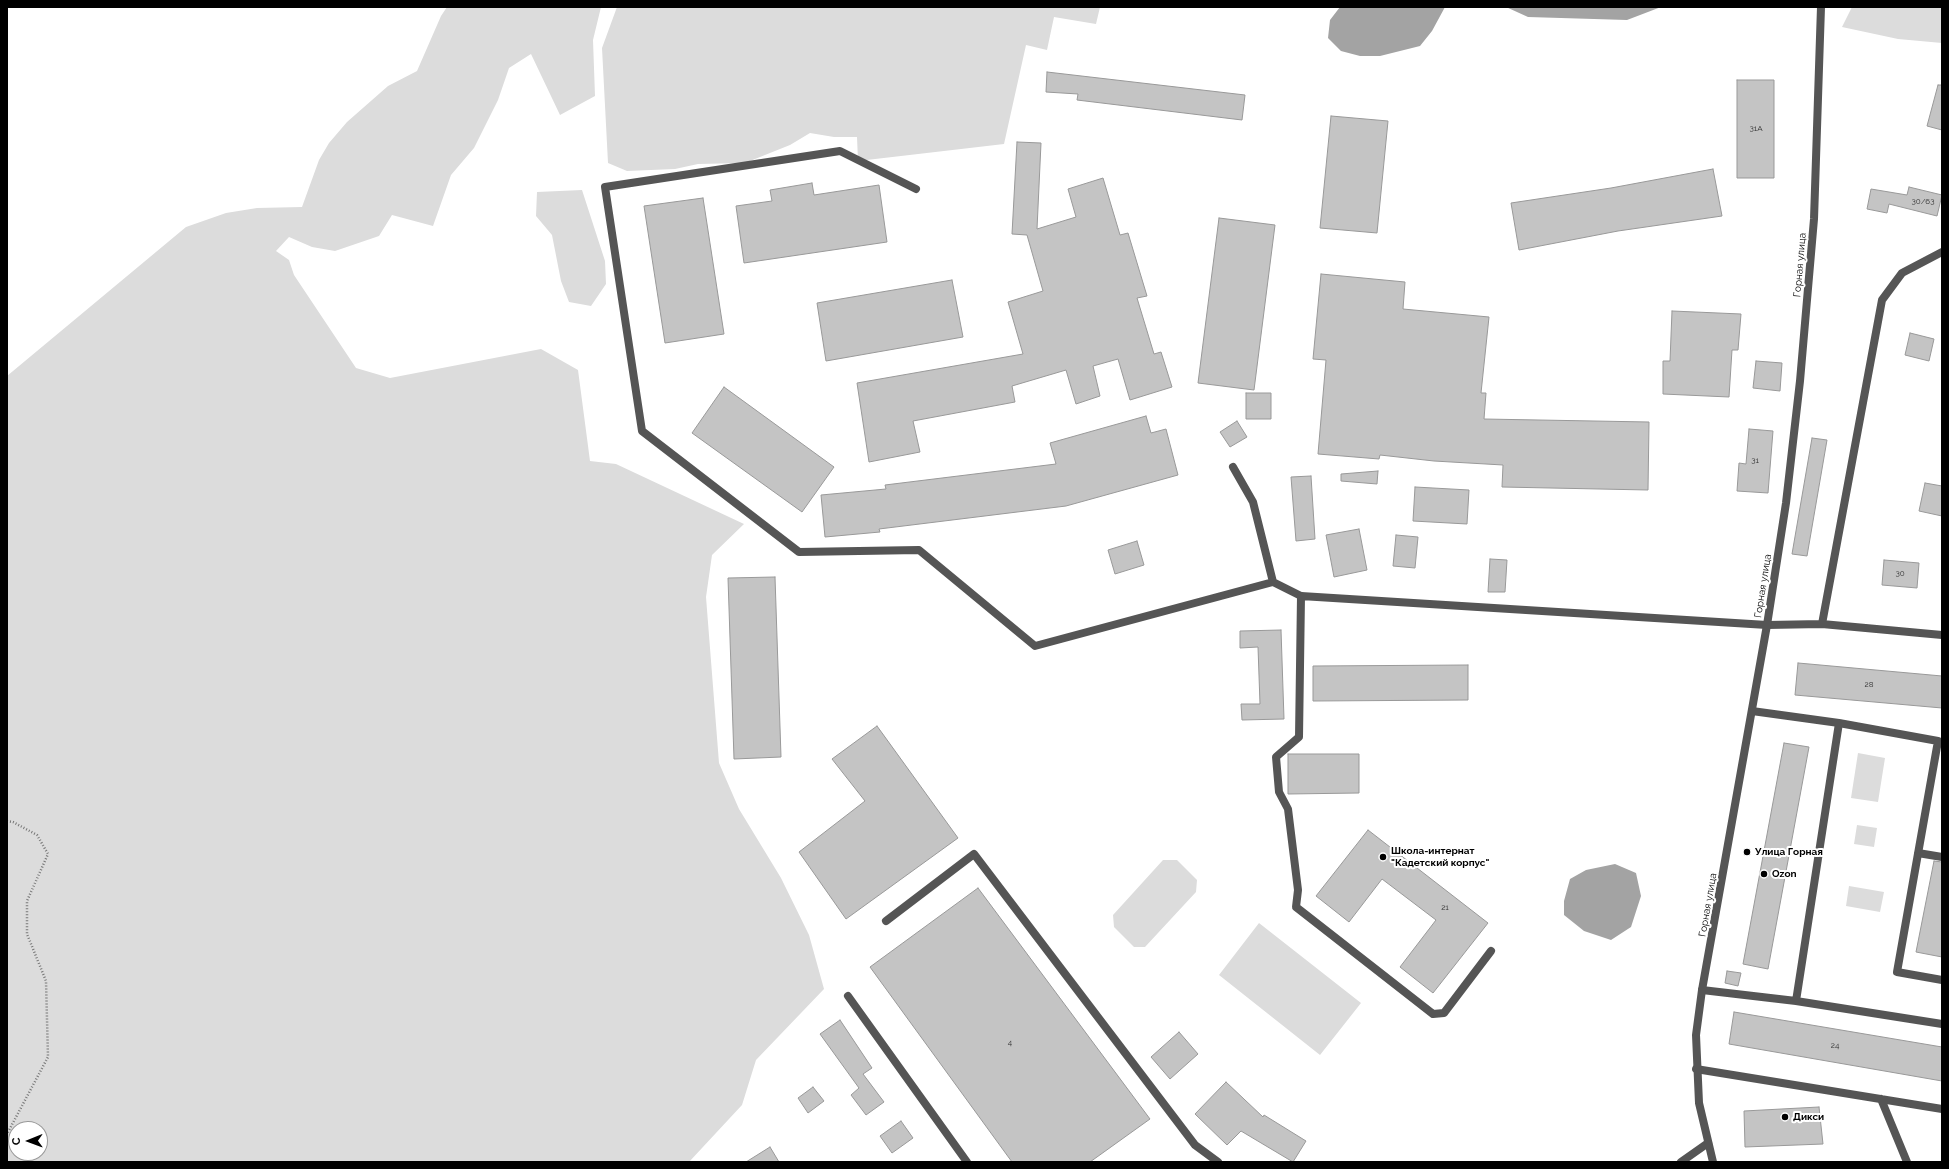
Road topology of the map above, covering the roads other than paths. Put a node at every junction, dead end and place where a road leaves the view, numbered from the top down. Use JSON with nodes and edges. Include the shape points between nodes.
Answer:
{"nodes":[{"id":1,"x":1822,"y":7,"type":"edge"},
{"id":2,"x":916,"y":189,"type":"dead end"},
{"id":3,"x":1942,"y":252,"type":"edge"},
{"id":4,"x":1233,"y":467,"type":"dead end"},
{"id":5,"x":1273,"y":582,"type":"junction"},
{"id":6,"x":1301,"y":596,"type":"junction"},
{"id":7,"x":1822,"y":624,"type":"junction"},
{"id":8,"x":1767,"y":625,"type":"junction"},
{"id":9,"x":1942,"y":635,"type":"edge"},
{"id":10,"x":1752,"y":711,"type":"junction"},
{"id":11,"x":1839,"y":723,"type":"junction"},
{"id":12,"x":1918,"y":853,"type":"junction"},
{"id":13,"x":1942,"y":857,"type":"edge"},
{"id":14,"x":886,"y":921,"type":"dead end"},
{"id":15,"x":1491,"y":951,"type":"dead end"},
{"id":16,"x":1942,"y":980,"type":"edge"},
{"id":17,"x":1702,"y":990,"type":"junction"},
{"id":18,"x":848,"y":996,"type":"dead end"},
{"id":19,"x":1796,"y":1001,"type":"junction"},
{"id":20,"x":1942,"y":1024,"type":"edge"},
{"id":21,"x":1696,"y":1069,"type":"junction"},
{"id":22,"x":1880,"y":1099,"type":"junction"},
{"id":23,"x":1942,"y":1109,"type":"edge"},
{"id":24,"x":1708,"y":1143,"type":"junction"},
{"id":25,"x":967,"y":1162,"type":"edge"},
{"id":26,"x":1218,"y":1162,"type":"edge"},
{"id":27,"x":1681,"y":1162,"type":"edge"},
{"id":28,"x":1713,"y":1162,"type":"edge"},
{"id":29,"x":1907,"y":1162,"type":"edge"}],
"edges":[{"from":1,"to":8,"type":"street","name":"Горная улица","via":[[1814,219],[1802,358],[1786,503]]},
{"from":2,"to":5,"type":"street","via":[[840,151],[605,187],[642,431],[799,552],[919,550],[1035,646]]},
{"from":3,"to":7,"type":"street","via":[[1902,273],[1882,300]]},
{"from":4,"to":5,"type":"street","via":[[1253,502]]},
{"from":5,"to":6,"type":"street"},
{"from":6,"to":8,"type":"street"},
{"from":6,"to":15,"type":"street","via":[[1299,737],[1276,757],[1279,792],[1288,809],[1298,890],[1296,907],[1433,1014],[1444,1013]]},
{"from":7,"to":8,"type":"street"},
{"from":7,"to":9,"type":"street"},
{"from":8,"to":10,"type":"street","name":"Горная улица"},
{"from":10,"to":11,"type":"street"},
{"from":10,"to":17,"type":"street","name":"Горная улица"},
{"from":11,"to":12,"type":"street","via":[[1938,741]]},
{"from":11,"to":19,"type":"street"},
{"from":12,"to":13,"type":"street"},
{"from":12,"to":16,"type":"street","via":[[1897,972]]},
{"from":14,"to":26,"type":"street","via":[[974,854],[1195,1145]]},
{"from":17,"to":19,"type":"street"},
{"from":17,"to":21,"type":"street","name":"Горная улица","via":[[1696,1035]]},
{"from":18,"to":25,"type":"street"},
{"from":19,"to":20,"type":"street"},
{"from":21,"to":22,"type":"street"},
{"from":21,"to":24,"type":"street","name":"Горная улица","via":[[1698,1103]]},
{"from":22,"to":23,"type":"street"},
{"from":22,"to":29,"type":"street"},
{"from":24,"to":27,"type":"street"},
{"from":24,"to":28,"type":"street","name":"Горная улица"}]}
